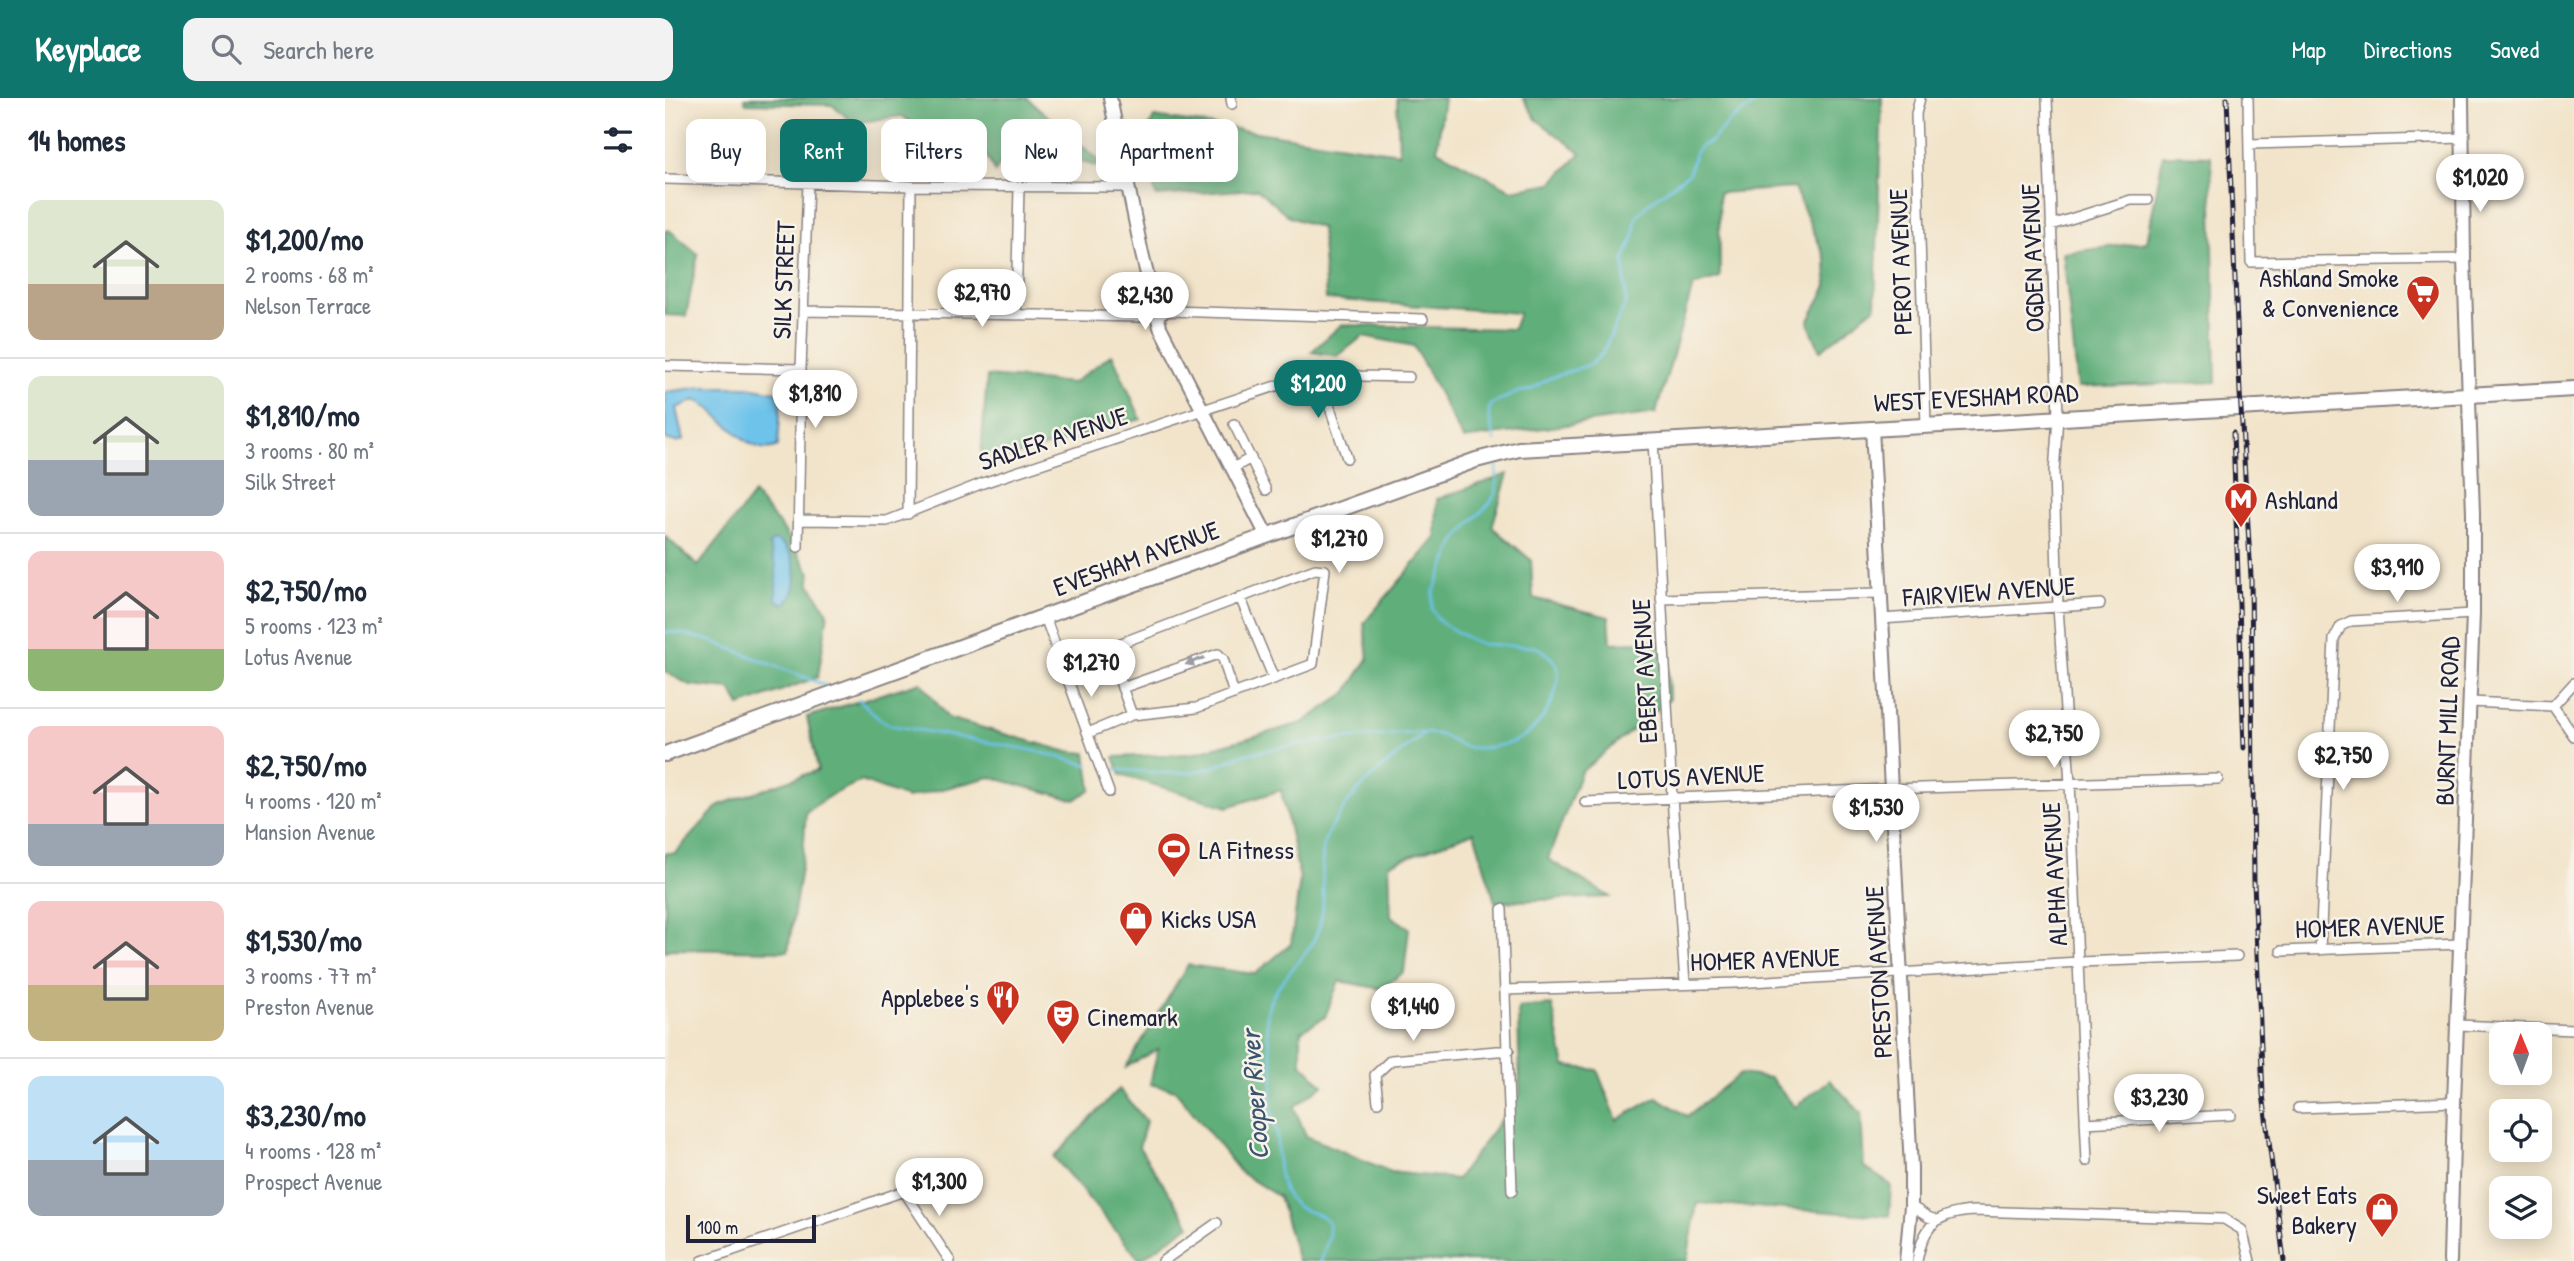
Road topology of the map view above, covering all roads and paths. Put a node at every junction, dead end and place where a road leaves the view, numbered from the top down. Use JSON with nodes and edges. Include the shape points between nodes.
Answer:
{"nodes":[{"id":1,"x":1110,"y":98,"type":"edge"},
{"id":2,"x":1920,"y":98,"type":"edge"},
{"id":3,"x":2047,"y":98,"type":"edge"},
{"id":4,"x":2248,"y":98,"type":"edge"},
{"id":5,"x":2462,"y":98,"type":"edge"},
{"id":6,"x":2464,"y":138,"type":"junction"},
{"id":7,"x":2249,"y":144,"type":"junction"},
{"id":8,"x":665,"y":179,"type":"edge"},
{"id":9,"x":808,"y":183,"type":"junction"},
{"id":10,"x":911,"y":186,"type":"junction"},
{"id":11,"x":1019,"y":187,"type":"junction"},
{"id":12,"x":1129,"y":187,"type":"junction"},
{"id":13,"x":2148,"y":200,"type":"dead end"},
{"id":14,"x":2051,"y":225,"type":"junction"},
{"id":15,"x":2464,"y":259,"type":"junction"},
{"id":16,"x":804,"y":311,"type":"junction"},
{"id":17,"x":908,"y":313,"type":"junction"},
{"id":18,"x":1016,"y":314,"type":"junction"},
{"id":19,"x":1156,"y":314,"type":"junction"},
{"id":20,"x":1423,"y":319,"type":"dead end"},
{"id":21,"x":665,"y":366,"type":"edge"},
{"id":22,"x":801,"y":369,"type":"junction"},
{"id":23,"x":1318,"y":372,"type":"junction"},
{"id":24,"x":1409,"y":377,"type":"dead end"},
{"id":25,"x":2574,"y":389,"type":"edge"},
{"id":26,"x":2469,"y":394,"type":"junction"},
{"id":27,"x":1203,"y":410,"type":"junction"},
{"id":28,"x":2058,"y":417,"type":"junction"},
{"id":29,"x":1234,"y":424,"type":"dead end"},
{"id":30,"x":1926,"y":425,"type":"junction"},
{"id":31,"x":1872,"y":428,"type":"junction"},
{"id":32,"x":1653,"y":440,"type":"junction"},
{"id":33,"x":1486,"y":457,"type":"joint"},
{"id":34,"x":1251,"y":458,"type":"junction"},
{"id":35,"x":1347,"y":458,"type":"dead end"},
{"id":36,"x":1233,"y":468,"type":"junction"},
{"id":37,"x":1266,"y":490,"type":"dead end"},
{"id":38,"x":908,"y":514,"type":"junction"},
{"id":39,"x":799,"y":520,"type":"junction"},
{"id":40,"x":1267,"y":536,"type":"junction"},
{"id":41,"x":798,"y":547,"type":"dead end"},
{"id":42,"x":1879,"y":593,"type":"junction"},
{"id":43,"x":1240,"y":597,"type":"junction"},
{"id":44,"x":1661,"y":598,"type":"junction"},
{"id":45,"x":2099,"y":604,"type":"dead end"},
{"id":46,"x":2058,"y":607,"type":"junction"},
{"id":47,"x":2473,"y":614,"type":"junction"},
{"id":48,"x":1045,"y":617,"type":"junction"},
{"id":49,"x":1881,"y":619,"type":"junction"},
{"id":50,"x":1274,"y":679,"type":"junction"},
{"id":51,"x":2574,"y":683,"type":"edge"},
{"id":52,"x":1122,"y":688,"type":"junction"},
{"id":53,"x":1234,"y":694,"type":"junction"},
{"id":54,"x":2470,"y":702,"type":"junction"},
{"id":55,"x":2553,"y":706,"type":"junction"},
{"id":56,"x":1132,"y":715,"type":"junction"},
{"id":57,"x":1088,"y":733,"type":"junction"},
{"id":58,"x":2574,"y":736,"type":"edge"},
{"id":59,"x":665,"y":754,"type":"edge"},
{"id":60,"x":2218,"y":779,"type":"dead end"},
{"id":61,"x":2070,"y":783,"type":"junction"},
{"id":62,"x":1889,"y":789,"type":"junction"},
{"id":63,"x":1109,"y":792,"type":"dead end"},
{"id":64,"x":1672,"y":797,"type":"junction"},
{"id":65,"x":1585,"y":802,"type":"dead end"},
{"id":66,"x":1502,"y":909,"type":"dead end"},
{"id":67,"x":2461,"y":944,"type":"junction"},
{"id":68,"x":2281,"y":950,"type":"dead end"},
{"id":69,"x":2320,"y":950,"type":"junction"},
{"id":70,"x":2237,"y":956,"type":"dead end"},
{"id":71,"x":2079,"y":962,"type":"junction"},
{"id":72,"x":1902,"y":973,"type":"junction"},
{"id":73,"x":1685,"y":983,"type":"junction"},
{"id":74,"x":1505,"y":990,"type":"junction"},
{"id":75,"x":2458,"y":1025,"type":"junction"},
{"id":76,"x":2574,"y":1030,"type":"edge"},
{"id":77,"x":1509,"y":1050,"type":"junction"},
{"id":78,"x":1378,"y":1102,"type":"dead end"},
{"id":79,"x":2454,"y":1102,"type":"junction"},
{"id":80,"x":2298,"y":1108,"type":"dead end"},
{"id":81,"x":2231,"y":1115,"type":"dead end"},
{"id":82,"x":2085,"y":1123,"type":"junction"},
{"id":83,"x":2087,"y":1161,"type":"dead end"},
{"id":84,"x":1512,"y":1191,"type":"dead end"},
{"id":85,"x":1911,"y":1213,"type":"junction"},
{"id":86,"x":1937,"y":1220,"type":"junction"},
{"id":87,"x":1217,"y":1223,"type":"dead end"},
{"id":88,"x":1925,"y":1234,"type":"junction"},
{"id":89,"x":702,"y":1261,"type":"edge"},
{"id":90,"x":950,"y":1261,"type":"edge"},
{"id":91,"x":1163,"y":1261,"type":"edge"},
{"id":92,"x":1906,"y":1261,"type":"edge"},
{"id":93,"x":1917,"y":1261,"type":"edge"},
{"id":94,"x":2250,"y":1261,"type":"edge"},
{"id":95,"x":2450,"y":1261,"type":"edge"}],
"edges":[{"from":1,"to":12,"type":"street"},
{"from":2,"to":30,"type":"street","name":"PEROT AVENUE","via":[[1916,114]]},
{"from":3,"to":14,"type":"street","name":"OGDEN AVENUE"},
{"from":4,"to":7,"type":"street"},
{"from":5,"to":6,"type":"street","name":"BURNT MILL ROAD"},
{"from":6,"to":7,"type":"street"},
{"from":6,"to":15,"type":"street","name":"BURNT MILL ROAD"},
{"from":7,"to":15,"type":"street","via":[[2251,262]]},
{"from":8,"to":9,"type":"street"},
{"from":9,"to":10,"type":"street"},
{"from":9,"to":16,"type":"street","name":"SILK STREET"},
{"from":10,"to":11,"type":"street"},
{"from":10,"to":17,"type":"street"},
{"from":11,"to":12,"type":"street"},
{"from":11,"to":18,"type":"street"},
{"from":12,"to":19,"type":"street"},
{"from":13,"to":14,"type":"street","via":[[2130,200]]},
{"from":14,"to":28,"type":"street","name":"OGDEN AVENUE"},
{"from":15,"to":26,"type":"street","name":"BURNT MILL ROAD"},
{"from":16,"to":17,"type":"street"},
{"from":16,"to":22,"type":"street","name":"SILK STREET"},
{"from":17,"to":18,"type":"street"},
{"from":17,"to":38,"type":"street"},
{"from":18,"to":19,"type":"street"},
{"from":19,"to":20,"type":"street"},
{"from":19,"to":27,"type":"street"},
{"from":21,"to":22,"type":"street"},
{"from":22,"to":39,"type":"street","name":"SILK STREET"},
{"from":23,"to":24,"type":"street"},
{"from":23,"to":27,"type":"street","name":"SADLER AVENUE"},
{"from":23,"to":35,"type":"street"},
{"from":25,"to":26,"type":"main road","name":"WEST EVESHAM ROAD"},
{"from":26,"to":28,"type":"main road","name":"WEST EVESHAM ROAD"},
{"from":26,"to":47,"type":"street","name":"BURNT MILL ROAD"},
{"from":27,"to":36,"type":"street"},
{"from":27,"to":38,"type":"street","name":"SADLER AVENUE","via":[[983,483]]},
{"from":28,"to":30,"type":"main road","name":"WEST EVESHAM ROAD"},
{"from":28,"to":46,"type":"street","name":"ALPHA AVENUE","via":[[2054,472]]},
{"from":29,"to":34,"type":"street"},
{"from":30,"to":31,"type":"main road","name":"WEST EVESHAM ROAD"},
{"from":31,"to":32,"type":"main road","name":"WEST EVESHAM ROAD"},
{"from":31,"to":42,"type":"street","name":"PRESTON AVENUE"},
{"from":32,"to":33,"type":"main road","name":"WEST EVESHAM ROAD","via":[[1519,449]]},
{"from":32,"to":44,"type":"street","name":"EBERT AVENUE"},
{"from":33,"to":40,"type":"main road","name":"EVESHAM AVENUE"},
{"from":34,"to":36,"type":"street"},
{"from":34,"to":37,"type":"street"},
{"from":36,"to":40,"type":"street"},
{"from":38,"to":39,"type":"street","name":"SADLER AVENUE","via":[[887,521]]},
{"from":39,"to":41,"type":"street","name":"SILK STREET"},
{"from":40,"to":48,"type":"main road","name":"EVESHAM AVENUE"},
{"from":42,"to":44,"type":"street","name":"FAIRVIEW AVENUE"},
{"from":42,"to":49,"type":"street","name":"PRESTON AVENUE"},
{"from":43,"to":50,"type":"street"},
{"from":43,"to":50,"type":"street","via":[[1315,569],[1325,570],[1313,664]]},
{"from":43,"to":52,"type":"street","via":[[1108,648]]},
{"from":44,"to":64,"type":"street","name":"EBERT AVENUE"},
{"from":45,"to":46,"type":"street","name":"FAIRVIEW AVENUE"},
{"from":46,"to":49,"type":"street","name":"FAIRVIEW AVENUE"},
{"from":46,"to":61,"type":"street","name":"ALPHA AVENUE"},
{"from":47,"to":54,"type":"street","name":"BURNT MILL ROAD"},
{"from":47,"to":69,"type":"street","via":[[2351,621],[2334,639]]},
{"from":48,"to":57,"type":"street"},
{"from":48,"to":59,"type":"main road","name":"EVESHAM AVENUE"},
{"from":49,"to":62,"type":"street","name":"PRESTON AVENUE"},
{"from":50,"to":53,"type":"street"},
{"from":51,"to":55,"type":"street"},
{"from":53,"to":52,"type":"street","one_way":true,"via":[[1218,654]]},
{"from":52,"to":56,"type":"street"},
{"from":53,"to":56,"type":"street","via":[[1196,708]]},
{"from":54,"to":55,"type":"street"},
{"from":54,"to":67,"type":"street","name":"BURNT MILL ROAD"},
{"from":55,"to":58,"type":"street"},
{"from":56,"to":57,"type":"street"},
{"from":57,"to":63,"type":"street"},
{"from":60,"to":61,"type":"street","name":"LOTUS AVENUE"},
{"from":61,"to":62,"type":"street","name":"LOTUS AVENUE"},
{"from":61,"to":71,"type":"street","name":"ALPHA AVENUE"},
{"from":62,"to":64,"type":"street","name":"LOTUS AVENUE"},
{"from":62,"to":72,"type":"street","name":"PRESTON AVENUE"},
{"from":64,"to":65,"type":"street","name":"LOTUS AVENUE"},
{"from":64,"to":73,"type":"street","name":"EBERT AVENUE"},
{"from":66,"to":74,"type":"street"},
{"from":67,"to":69,"type":"street","name":"HOMER AVENUE"},
{"from":67,"to":75,"type":"street","name":"BURNT MILL ROAD"},
{"from":68,"to":69,"type":"street","name":"HOMER AVENUE"},
{"from":70,"to":71,"type":"street","name":"HOMER AVENUE"},
{"from":71,"to":72,"type":"street","name":"HOMER AVENUE"},
{"from":71,"to":82,"type":"street","name":"ALPHA AVENUE"},
{"from":72,"to":73,"type":"street","name":"HOMER AVENUE"},
{"from":72,"to":85,"type":"street","name":"PRESTON AVENUE"},
{"from":73,"to":74,"type":"street","name":"HOMER AVENUE"},
{"from":74,"to":77,"type":"street"},
{"from":75,"to":76,"type":"street"},
{"from":75,"to":79,"type":"street","name":"BURNT MILL ROAD"},
{"from":77,"to":78,"type":"street","via":[[1391,1060],[1375,1075]]},
{"from":77,"to":84,"type":"street"},
{"from":79,"to":80,"type":"street"},
{"from":79,"to":95,"type":"street","name":"BURNT MILL ROAD"},
{"from":81,"to":82,"type":"street"},
{"from":82,"to":83,"type":"street","name":"ALPHA AVENUE"},
{"from":85,"to":86,"type":"street"},
{"from":85,"to":88,"type":"street"},
{"from":85,"to":92,"type":"street","name":"PRESTON AVENUE"},
{"from":86,"to":88,"type":"street"},
{"from":86,"to":94,"type":"street","via":[[1974,1211],[2219,1218],[2242,1230]]},
{"from":87,"to":91,"type":"street"},
{"from":88,"to":93,"type":"street"},
{"from":89,"to":90,"type":"street","via":[[904,1191]]}]}
